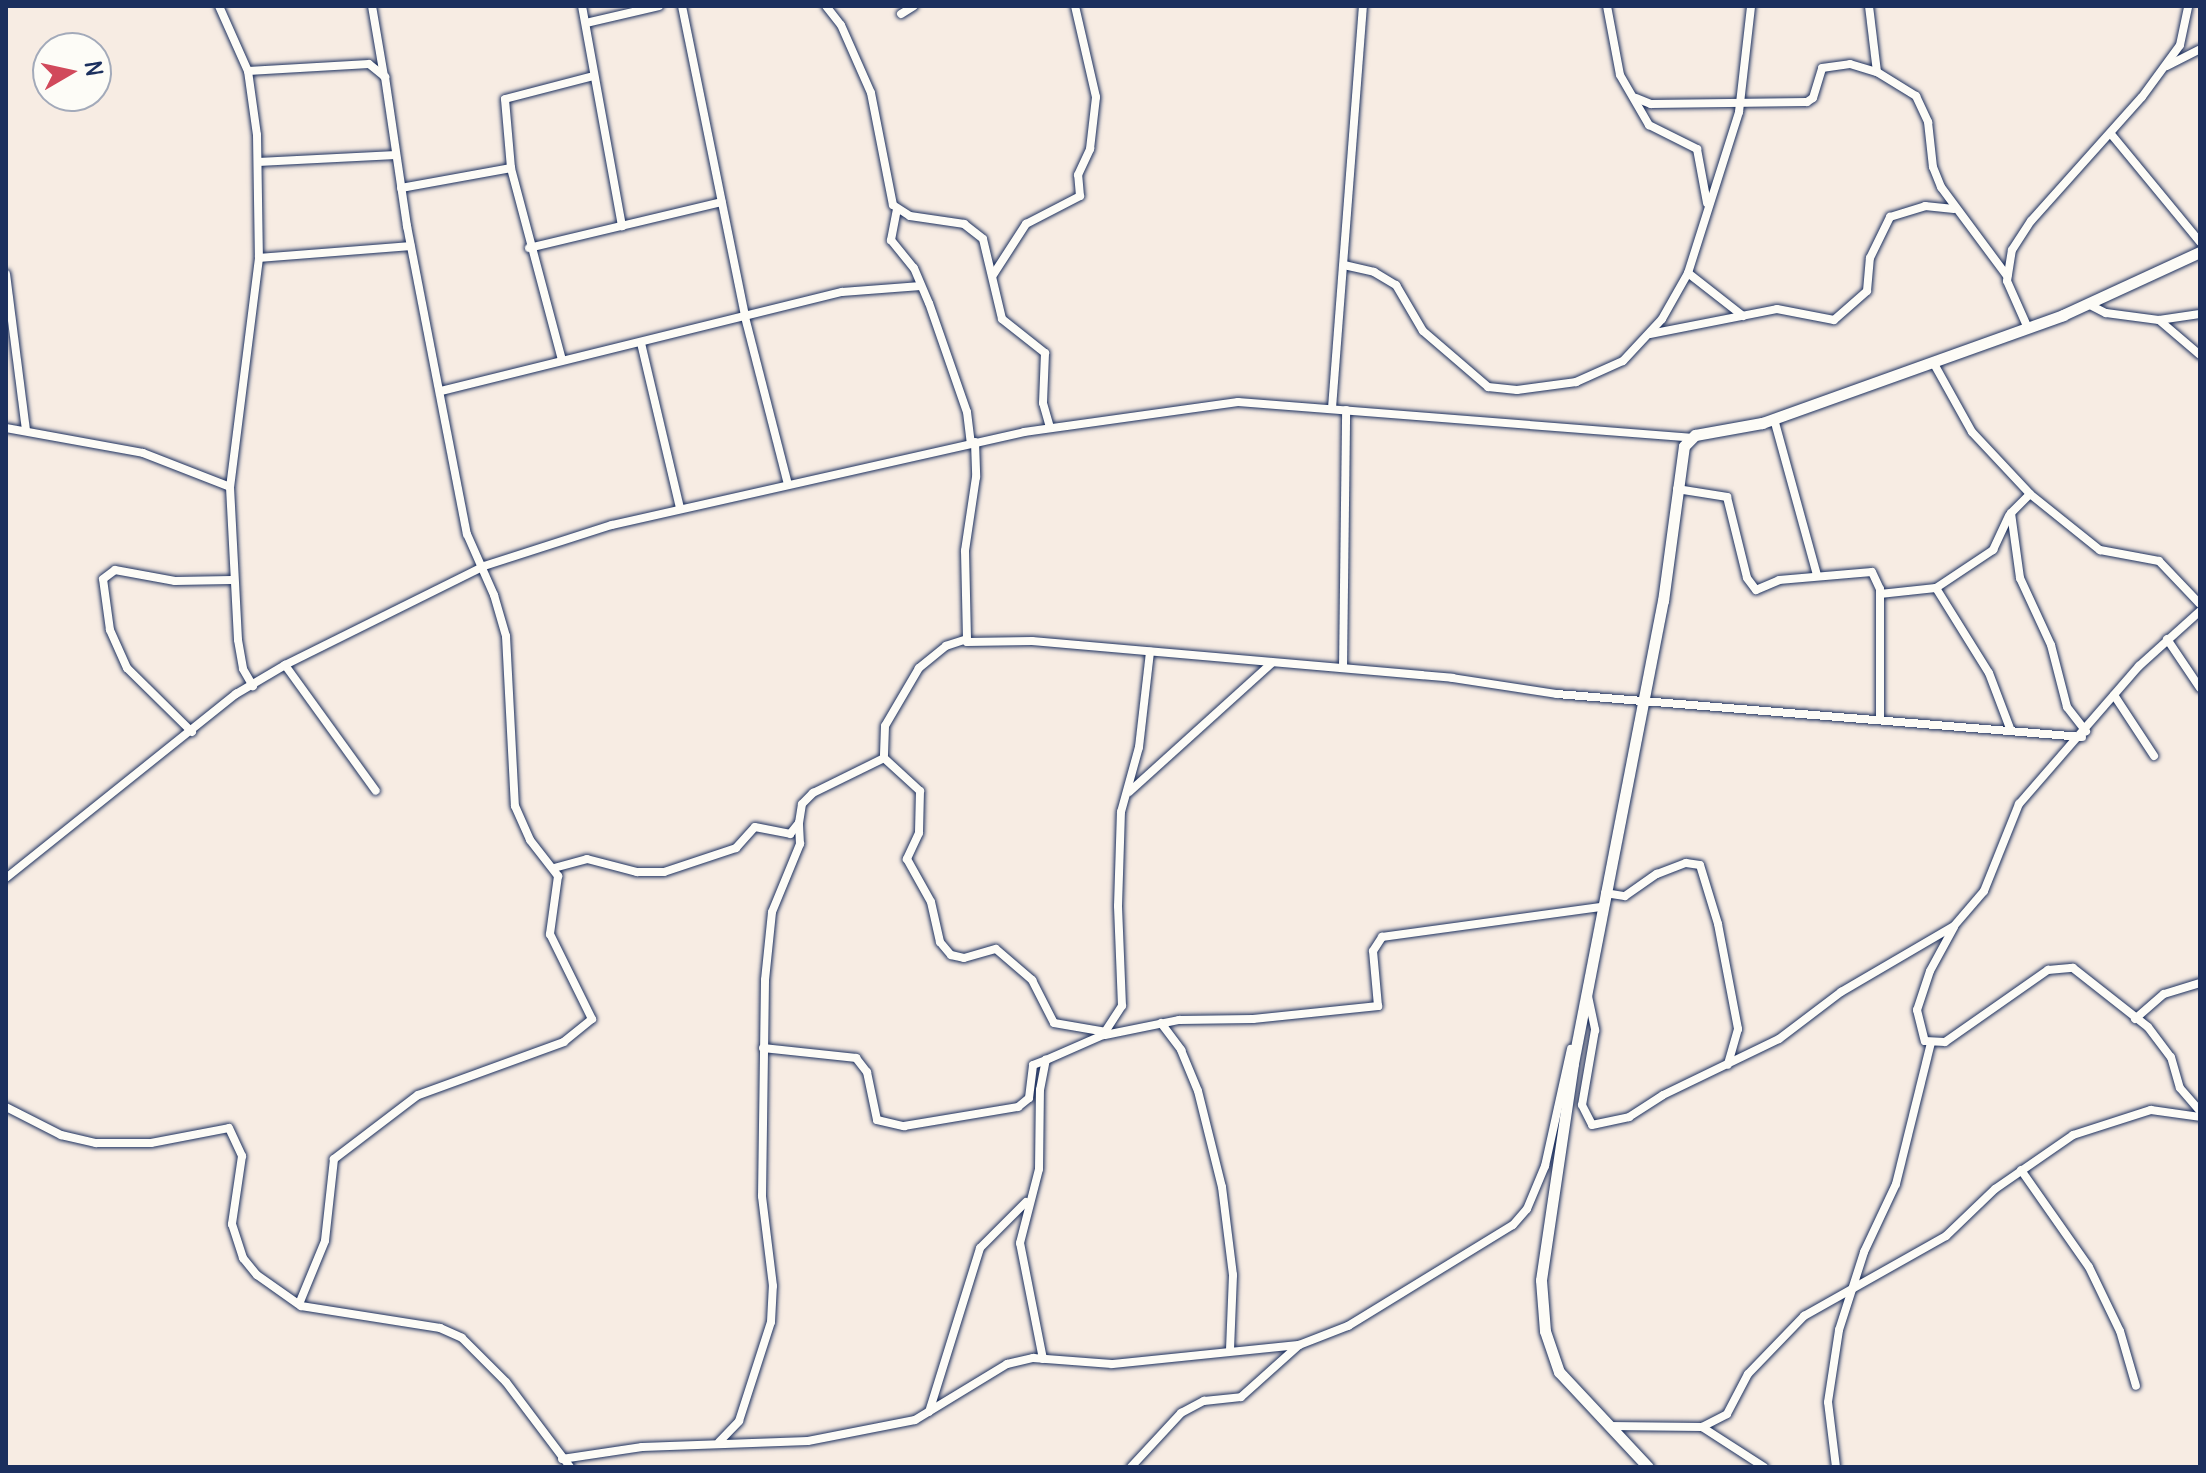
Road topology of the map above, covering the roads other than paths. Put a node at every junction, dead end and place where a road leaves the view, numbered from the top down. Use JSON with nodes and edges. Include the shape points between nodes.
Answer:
{"nodes":[{"id":1,"x":219,"y":6,"type":"edge"},
{"id":2,"x":372,"y":6,"type":"edge"},
{"id":3,"x":582,"y":6,"type":"edge"},
{"id":4,"x":659,"y":6,"type":"edge"},
{"id":5,"x":682,"y":6,"type":"edge"},
{"id":6,"x":826,"y":6,"type":"edge"},
{"id":7,"x":914,"y":6,"type":"edge"},
{"id":8,"x":1075,"y":6,"type":"edge"},
{"id":9,"x":1363,"y":6,"type":"edge"},
{"id":10,"x":1607,"y":6,"type":"edge"},
{"id":11,"x":1751,"y":6,"type":"edge"},
{"id":12,"x":1869,"y":6,"type":"edge"},
{"id":13,"x":2188,"y":6,"type":"edge"},
{"id":14,"x":901,"y":14,"type":"dead end"},
{"id":15,"x":586,"y":23,"type":"junction"},
{"id":16,"x":2200,"y":49,"type":"edge"},
{"id":17,"x":2163,"y":68,"type":"junction"},
{"id":18,"x":248,"y":71,"type":"junction"},
{"id":19,"x":1877,"y":72,"type":"junction"},
{"id":20,"x":593,"y":76,"type":"junction"},
{"id":21,"x":385,"y":77,"type":"junction"},
{"id":22,"x":1636,"y":98,"type":"junction"},
{"id":23,"x":1741,"y":104,"type":"junction"},
{"id":24,"x":2111,"y":134,"type":"junction"},
{"id":25,"x":396,"y":155,"type":"junction"},
{"id":26,"x":258,"y":162,"type":"junction"},
{"id":27,"x":511,"y":168,"type":"junction"},
{"id":28,"x":401,"y":188,"type":"junction"},
{"id":29,"x":722,"y":202,"type":"junction"},
{"id":30,"x":1707,"y":208,"type":"junction"},
{"id":31,"x":897,"y":209,"type":"junction"},
{"id":32,"x":1954,"y":209,"type":"junction"},
{"id":33,"x":622,"y":226,"type":"junction"},
{"id":34,"x":2200,"y":242,"type":"edge"},
{"id":35,"x":411,"y":246,"type":"junction"},
{"id":36,"x":529,"y":248,"type":"junction"},
{"id":37,"x":2200,"y":252,"type":"edge"},
{"id":38,"x":259,"y":258,"type":"junction"},
{"id":39,"x":1344,"y":265,"type":"junction"},
{"id":40,"x":1688,"y":273,"type":"junction"},
{"id":41,"x":6,"y":274,"type":"edge"},
{"id":42,"x":992,"y":276,"type":"junction"},
{"id":43,"x":2007,"y":276,"type":"junction"},
{"id":44,"x":921,"y":286,"type":"junction"},
{"id":45,"x":2088,"y":304,"type":"junction"},
{"id":46,"x":2200,"y":314,"type":"edge"},
{"id":47,"x":1743,"y":316,"type":"junction"},
{"id":48,"x":745,"y":317,"type":"junction"},
{"id":49,"x":2159,"y":320,"type":"junction"},
{"id":50,"x":2027,"y":326,"type":"junction"},
{"id":51,"x":1650,"y":334,"type":"junction"},
{"id":52,"x":641,"y":343,"type":"junction"},
{"id":53,"x":2200,"y":355,"type":"edge"},
{"id":54,"x":562,"y":360,"type":"junction"},
{"id":55,"x":1933,"y":362,"type":"junction"},
{"id":56,"x":441,"y":391,"type":"junction"},
{"id":57,"x":1332,"y":408,"type":"junction"},
{"id":58,"x":1346,"y":410,"type":"junction"},
{"id":59,"x":1774,"y":419,"type":"junction"},
{"id":60,"x":6,"y":428,"type":"edge"},
{"id":61,"x":1050,"y":428,"type":"junction"},
{"id":62,"x":26,"y":430,"type":"junction"},
{"id":63,"x":1691,"y":438,"type":"junction"},
{"id":64,"x":973,"y":443,"type":"junction"},
{"id":65,"x":788,"y":484,"type":"junction"},
{"id":66,"x":230,"y":487,"type":"junction"},
{"id":67,"x":1677,"y":489,"type":"junction"},
{"id":68,"x":2030,"y":494,"type":"junction"},
{"id":69,"x":680,"y":508,"type":"junction"},
{"id":70,"x":2011,"y":513,"type":"junction"},
{"id":71,"x":484,"y":566,"type":"junction"},
{"id":72,"x":1817,"y":575,"type":"junction"},
{"id":73,"x":232,"y":580,"type":"junction"},
{"id":74,"x":1936,"y":588,"type":"junction"},
{"id":75,"x":1880,"y":594,"type":"junction"},
{"id":76,"x":2200,"y":604,"type":"edge"},
{"id":77,"x":2200,"y":611,"type":"edge"},
{"id":78,"x":2167,"y":639,"type":"junction"},
{"id":79,"x":964,"y":640,"type":"junction"},
{"id":80,"x":1150,"y":652,"type":"junction"},
{"id":81,"x":1272,"y":663,"type":"junction"},
{"id":82,"x":285,"y":665,"type":"junction"},
{"id":83,"x":1343,"y":668,"type":"junction"},
{"id":84,"x":253,"y":686,"type":"junction"},
{"id":85,"x":2200,"y":688,"type":"edge"},
{"id":86,"x":2114,"y":695,"type":"junction"},
{"id":87,"x":1645,"y":699,"type":"junction"},
{"id":88,"x":1880,"y":720,"type":"junction"},
{"id":89,"x":2011,"y":731,"type":"junction"},
{"id":90,"x":192,"y":732,"type":"junction"},
{"id":91,"x":2084,"y":734,"type":"junction"},
{"id":92,"x":2154,"y":756,"type":"dead end"},
{"id":93,"x":884,"y":758,"type":"junction"},
{"id":94,"x":376,"y":791,"type":"dead end"},
{"id":95,"x":1126,"y":795,"type":"junction"},
{"id":96,"x":799,"y":823,"type":"junction"},
{"id":97,"x":554,"y":868,"type":"junction"},
{"id":98,"x":6,"y":878,"type":"edge"},
{"id":99,"x":1605,"y":893,"type":"junction"},
{"id":100,"x":1602,"y":907,"type":"junction"},
{"id":101,"x":1954,"y":926,"type":"junction"},
{"id":102,"x":2200,"y":983,"type":"edge"},
{"id":103,"x":1587,"y":991,"type":"junction"},
{"id":104,"x":2135,"y":1019,"type":"junction"},
{"id":105,"x":1161,"y":1023,"type":"junction"},
{"id":106,"x":1580,"y":1030,"type":"junction"},
{"id":107,"x":1105,"y":1034,"type":"junction"},
{"id":108,"x":1931,"y":1043,"type":"junction"},
{"id":109,"x":763,"y":1048,"type":"junction"},
{"id":110,"x":1046,"y":1060,"type":"junction"},
{"id":111,"x":1728,"y":1066,"type":"junction"},
{"id":112,"x":6,"y":1107,"type":"edge"},
{"id":113,"x":2200,"y":1114,"type":"edge"},
{"id":114,"x":2021,"y":1170,"type":"junction"},
{"id":115,"x":1026,"y":1202,"type":"junction"},
{"id":116,"x":1852,"y":1290,"type":"junction"},
{"id":117,"x":299,"y":1304,"type":"junction"},
{"id":118,"x":1299,"y":1345,"type":"junction"},
{"id":119,"x":1230,"y":1351,"type":"junction"},
{"id":120,"x":1043,"y":1359,"type":"junction"},
{"id":121,"x":2136,"y":1386,"type":"dead end"},
{"id":122,"x":929,"y":1412,"type":"junction"},
{"id":123,"x":1607,"y":1427,"type":"junction"},
{"id":124,"x":1702,"y":1427,"type":"junction"},
{"id":125,"x":719,"y":1442,"type":"junction"},
{"id":126,"x":562,"y":1459,"type":"junction"},
{"id":127,"x":570,"y":1467,"type":"edge"},
{"id":128,"x":1131,"y":1467,"type":"edge"},
{"id":129,"x":1648,"y":1467,"type":"edge"},
{"id":130,"x":1764,"y":1467,"type":"edge"},
{"id":131,"x":1836,"y":1467,"type":"edge"}],
"edges":[{"from":1,"to":18,"type":"street"},
{"from":2,"to":21,"type":"street"},
{"from":3,"to":15,"type":"street"},
{"from":4,"to":15,"type":"street"},
{"from":5,"to":29,"type":"street"},
{"from":6,"to":31,"type":"street","via":[[850,43],[871,93],[887,191]]},
{"from":7,"to":14,"type":"street"},
{"from":8,"to":42,"type":"street","via":[[1096,97],[1090,149],[1078,175],[1080,196],[1035,216]]},
{"from":9,"to":39,"type":"street"},
{"from":10,"to":22,"type":"street","via":[[1620,75]]},
{"from":11,"to":23,"type":"street"},
{"from":12,"to":19,"type":"street"},
{"from":13,"to":17,"type":"street","via":[[2180,45]]},
{"from":15,"to":20,"type":"street"},
{"from":16,"to":17,"type":"street"},
{"from":17,"to":24,"type":"street"},
{"from":18,"to":21,"type":"street","via":[[369,64]]},
{"from":18,"to":26,"type":"street"},
{"from":19,"to":23,"type":"street","via":[[1830,65],[1817,75],[1811,101]]},
{"from":19,"to":32,"type":"street","via":[[1908,89],[1922,108],[1931,130],[1933,167]]},
{"from":20,"to":27,"type":"street","via":[[507,96]]},
{"from":20,"to":33,"type":"street"},
{"from":21,"to":25,"type":"street"},
{"from":22,"to":23,"type":"street","via":[[1651,104]]},
{"from":22,"to":30,"type":"street","via":[[1653,129],[1697,149]]},
{"from":23,"to":30,"type":"street"},
{"from":24,"to":34,"type":"street"},
{"from":24,"to":43,"type":"street","via":[[2020,234]]},
{"from":25,"to":26,"type":"street"},
{"from":25,"to":28,"type":"street"},
{"from":26,"to":38,"type":"street"},
{"from":27,"to":28,"type":"street"},
{"from":27,"to":36,"type":"street"},
{"from":28,"to":35,"type":"street"},
{"from":29,"to":33,"type":"street"},
{"from":29,"to":48,"type":"street"},
{"from":30,"to":40,"type":"street"},
{"from":31,"to":42,"type":"street","via":[[972,228],[983,239]]},
{"from":31,"to":44,"type":"street","via":[[891,240]]},
{"from":32,"to":43,"type":"street"},
{"from":32,"to":47,"type":"street","via":[[1925,206],[1890,217],[1870,258],[1867,291],[1834,320],[1777,309]]},
{"from":33,"to":36,"type":"street"},
{"from":35,"to":38,"type":"street"},
{"from":35,"to":56,"type":"street"},
{"from":36,"to":54,"type":"street"},
{"from":37,"to":45,"type":"street"},
{"from":38,"to":66,"type":"street"},
{"from":39,"to":51,"type":"street","via":[[1374,272],[1396,285],[1423,331],[1488,387],[1517,390],[1587,379],[1623,361]]},
{"from":39,"to":57,"type":"street"},
{"from":40,"to":47,"type":"street"},
{"from":40,"to":51,"type":"street"},
{"from":41,"to":62,"type":"street"},
{"from":42,"to":61,"type":"street","via":[[1005,322],[1045,353],[1043,403]]},
{"from":43,"to":50,"type":"street"},
{"from":44,"to":48,"type":"street","via":[[842,292]]},
{"from":44,"to":64,"type":"street","via":[[967,412]]},
{"from":45,"to":49,"type":"street","via":[[2106,313]]},
{"from":45,"to":50,"type":"street"},
{"from":46,"to":49,"type":"street"},
{"from":47,"to":51,"type":"street"},
{"from":48,"to":52,"type":"street"},
{"from":48,"to":65,"type":"street"},
{"from":49,"to":53,"type":"street"},
{"from":50,"to":55,"type":"street"},
{"from":52,"to":54,"type":"street"},
{"from":52,"to":69,"type":"street"},
{"from":54,"to":56,"type":"street"},
{"from":55,"to":59,"type":"street"},
{"from":55,"to":68,"type":"street","via":[[1972,432]]},
{"from":56,"to":71,"type":"street","via":[[467,534]]},
{"from":57,"to":58,"type":"street"},
{"from":57,"to":61,"type":"street","via":[[1238,402]]},
{"from":58,"to":63,"type":"street"},
{"from":58,"to":83,"type":"street"},
{"from":59,"to":63,"type":"street"},
{"from":59,"to":72,"type":"street"},
{"from":60,"to":62,"type":"street"},
{"from":61,"to":64,"type":"street"},
{"from":62,"to":66,"type":"street","via":[[143,453]]},
{"from":63,"to":67,"type":"street","via":[[1684,446]]},
{"from":64,"to":65,"type":"street"},
{"from":64,"to":79,"type":"street"},
{"from":65,"to":69,"type":"street"},
{"from":66,"to":73,"type":"street"},
{"from":67,"to":72,"type":"street","via":[[1727,497],[1753,589]]},
{"from":67,"to":87,"type":"street"},
{"from":68,"to":70,"type":"street"},
{"from":68,"to":76,"type":"street","via":[[2100,550],[2159,561]]},
{"from":69,"to":71,"type":"street","via":[[551,541]]},
{"from":70,"to":74,"type":"street","via":[[1993,550]]},
{"from":70,"to":91,"type":"street","via":[[2024,589],[2051,645],[2067,707]]},
{"from":71,"to":82,"type":"street"},
{"from":71,"to":97,"type":"street","via":[[506,636],[515,806],[530,840]]},
{"from":72,"to":75,"type":"street","via":[[1866,570],[1877,579]]},
{"from":73,"to":84,"type":"street","via":[[240,659]]},
{"from":73,"to":90,"type":"street","via":[[175,581],[115,570],[103,579],[110,630],[123,660]]},
{"from":74,"to":75,"type":"street"},
{"from":74,"to":89,"type":"street","via":[[1989,673]]},
{"from":75,"to":88,"type":"street"},
{"from":77,"to":78,"type":"street"},
{"from":78,"to":85,"type":"street"},
{"from":78,"to":86,"type":"street"},
{"from":79,"to":80,"type":"street"},
{"from":79,"to":93,"type":"street","via":[[946,646],[919,668],[885,726]]},
{"from":80,"to":81,"type":"street"},
{"from":80,"to":95,"type":"street","via":[[1139,747]]},
{"from":81,"to":83,"type":"street"},
{"from":81,"to":95,"type":"street"},
{"from":82,"to":84,"type":"street"},
{"from":82,"to":94,"type":"street"},
{"from":83,"to":87,"type":"street","via":[[1557,694]]},
{"from":84,"to":90,"type":"street"},
{"from":86,"to":91,"type":"street"},
{"from":86,"to":92,"type":"street"},
{"from":87,"to":88,"type":"street"},
{"from":87,"to":99,"type":"street"},
{"from":88,"to":89,"type":"street"},
{"from":89,"to":91,"type":"street"},
{"from":90,"to":98,"type":"street"},
{"from":91,"to":101,"type":"street","via":[[2019,804],[1984,891]]},
{"from":93,"to":96,"type":"street","via":[[813,793],[799,808]]},
{"from":93,"to":107,"type":"street","via":[[920,791],[919,833],[907,859],[931,902],[945,949],[957,958],[996,949],[1032,980],[1054,1023]]},
{"from":95,"to":107,"type":"street","via":[[1118,906],[1124,994],[1119,1018]]},
{"from":96,"to":97,"type":"street","via":[[785,836],[755,827],[736,848],[664,872],[637,872],[587,859]]},
{"from":96,"to":109,"type":"street","via":[[800,844],[768,935]]},
{"from":97,"to":117,"type":"street","via":[[559,892],[550,934],[588,1005],[592,1023],[564,1042],[418,1095],[334,1159],[325,1241]]},
{"from":99,"to":100,"type":"street"},
{"from":99,"to":111,"type":"street","via":[[1625,896],[1657,874],[1686,863],[1700,865],[1718,924],[1739,1033]]},
{"from":100,"to":103,"type":"street"},
{"from":100,"to":105,"type":"street","via":[[1382,937],[1373,951],[1378,1006]]},
{"from":101,"to":108,"type":"street","via":[[1917,1010],[1921,1036]]},
{"from":101,"to":111,"type":"street"},
{"from":102,"to":104,"type":"street","via":[[2164,994]]},
{"from":103,"to":106,"type":"street"},
{"from":103,"to":111,"type":"street","via":[[1595,1030],[1582,1105],[1592,1125],[1629,1117]]},
{"from":104,"to":108,"type":"street","via":[[2086,974],[2058,967],[1945,1042]]},
{"from":104,"to":113,"type":"street","via":[[2165,1047],[2180,1088]]},
{"from":105,"to":107,"type":"street"},
{"from":105,"to":119,"type":"street","via":[[1181,1050],[1198,1091],[1222,1187],[1233,1275]]},
{"from":106,"to":118,"type":"street","via":[[1566,1065],[1545,1166],[1521,1217],[1494,1240],[1437,1268],[1356,1321]]},
{"from":106,"to":123,"type":"street","via":[[1541,1293],[1545,1331],[1559,1372]]},
{"from":107,"to":110,"type":"street"},
{"from":108,"to":116,"type":"street","via":[[1896,1184]]},
{"from":109,"to":110,"type":"street","via":[[856,1058],[867,1072],[877,1120],[904,1126],[1018,1107],[1029,1098],[1033,1065]]},
{"from":109,"to":125,"type":"street","via":[[762,1196],[773,1286],[771,1322],[739,1421]]},
{"from":110,"to":115,"type":"street","via":[[1040,1090],[1039,1169]]},
{"from":112,"to":117,"type":"street","via":[[61,1135],[96,1143],[151,1143],[229,1128],[242,1156],[231,1205],[235,1240],[257,1275]]},
{"from":113,"to":114,"type":"street","via":[[2151,1110],[2093,1125]]},
{"from":114,"to":116,"type":"street","via":[[1946,1236]]},
{"from":114,"to":121,"type":"street","via":[[2089,1267],[2120,1331]]},
{"from":115,"to":120,"type":"street","via":[[1020,1253]]},
{"from":115,"to":122,"type":"street","via":[[980,1248]]},
{"from":116,"to":124,"type":"street","via":[[1792,1325],[1748,1374],[1732,1408]]},
{"from":116,"to":131,"type":"street","via":[[1828,1392]]},
{"from":117,"to":126,"type":"street","via":[[440,1328],[462,1338],[506,1382]]},
{"from":118,"to":119,"type":"street"},
{"from":118,"to":128,"type":"street","via":[[1241,1397],[1204,1401],[1181,1413]]},
{"from":119,"to":120,"type":"street","via":[[1112,1364]]},
{"from":120,"to":122,"type":"street","via":[[1007,1364]]},
{"from":122,"to":125,"type":"street","via":[[808,1441]]},
{"from":123,"to":124,"type":"street"},
{"from":123,"to":129,"type":"street"},
{"from":124,"to":130,"type":"street"},
{"from":125,"to":126,"type":"street"},
{"from":126,"to":127,"type":"street"}]}
